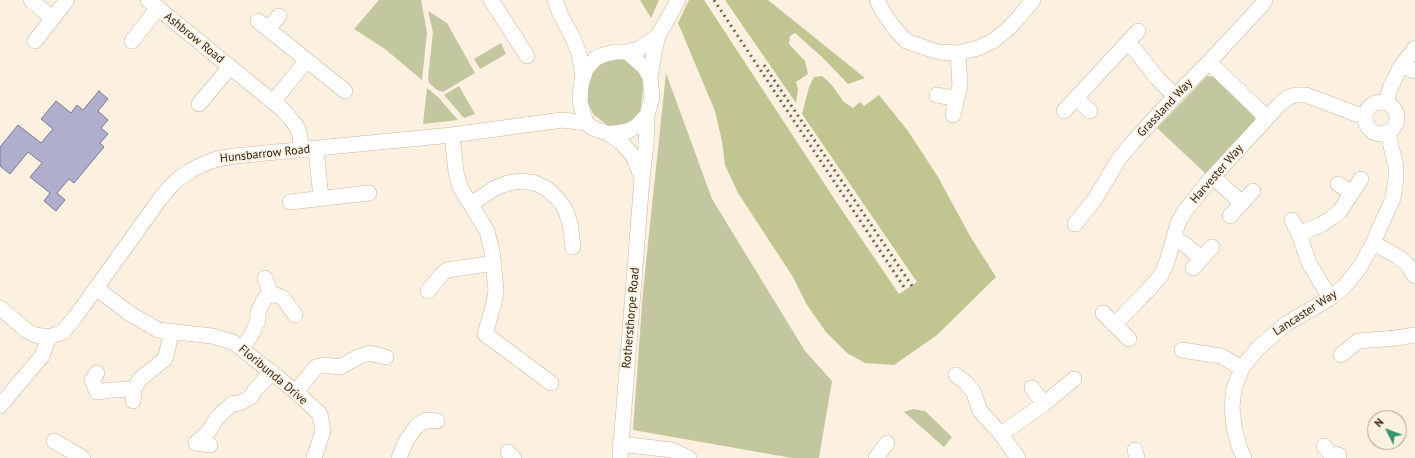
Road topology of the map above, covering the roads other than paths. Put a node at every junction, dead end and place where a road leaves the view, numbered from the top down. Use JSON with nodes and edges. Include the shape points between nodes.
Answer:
{"nodes":[{"id":1,"x":31,"y":0,"type":"edge"},
{"id":2,"x":67,"y":0,"type":"edge"},
{"id":3,"x":491,"y":0,"type":"edge"},
{"id":4,"x":555,"y":0,"type":"edge"},
{"id":5,"x":678,"y":0,"type":"edge"},
{"id":6,"x":877,"y":0,"type":"edge"},
{"id":7,"x":1033,"y":0,"type":"edge"},
{"id":8,"x":1265,"y":0,"type":"edge"},
{"id":9,"x":153,"y":4,"type":"edge"},
{"id":10,"x":279,"y":16,"type":"dead end"},
{"id":11,"x":52,"y":18,"type":"junction"},
{"id":12,"x":1138,"y":32,"type":"dead end"},
{"id":13,"x":571,"y":34,"type":"junction"},
{"id":14,"x":658,"y":36,"type":"junction"},
{"id":15,"x":132,"y":40,"type":"dead end"},
{"id":16,"x":35,"y":41,"type":"dead end"},
{"id":17,"x":1128,"y":44,"type":"junction"},
{"id":18,"x":1415,"y":48,"type":"edge"},
{"id":19,"x":627,"y":52,"type":"junction"},
{"id":20,"x":958,"y":53,"type":"junction"},
{"id":21,"x":603,"y":55,"type":"junction"},
{"id":22,"x":526,"y":56,"type":"dead end"},
{"id":23,"x":307,"y":60,"type":"junction"},
{"id":24,"x":1209,"y":62,"type":"junction"},
{"id":25,"x":230,"y":67,"type":"junction"},
{"id":26,"x":1408,"y":68,"type":"edge"},
{"id":27,"x":583,"y":77,"type":"junction"},
{"id":28,"x":650,"y":77,"type":"junction"},
{"id":29,"x":341,"y":82,"type":"dead end"},
{"id":30,"x":937,"y":95,"type":"dead end"},
{"id":31,"x":1175,"y":96,"type":"junction"},
{"id":32,"x":1076,"y":98,"type":"junction"},
{"id":33,"x":956,"y":99,"type":"junction"},
{"id":34,"x":273,"y":102,"type":"junction"},
{"id":35,"x":580,"y":102,"type":"junction"},
{"id":36,"x":1386,"y":102,"type":"junction"},
{"id":37,"x":200,"y":104,"type":"dead end"},
{"id":38,"x":1064,"y":111,"type":"dead end"},
{"id":39,"x":1090,"y":111,"type":"dead end"},
{"id":40,"x":647,"y":115,"type":"junction"},
{"id":41,"x":953,"y":115,"type":"dead end"},
{"id":42,"x":1365,"y":115,"type":"junction"},
{"id":43,"x":1267,"y":118,"type":"junction"},
{"id":44,"x":562,"y":120,"type":"junction"},
{"id":45,"x":586,"y":122,"type":"junction"},
{"id":46,"x":1388,"y":133,"type":"junction"},
{"id":47,"x":609,"y":134,"type":"junction"},
{"id":48,"x":452,"y":135,"type":"junction"},
{"id":49,"x":316,"y":148,"type":"junction"},
{"id":50,"x":301,"y":150,"type":"junction"},
{"id":51,"x":1213,"y":177,"type":"junction"},
{"id":52,"x":642,"y":178,"type":"junction"},
{"id":53,"x":1361,"y":179,"type":"dead end"},
{"id":54,"x":1338,"y":184,"type":"dead end"},
{"id":55,"x":1253,"y":191,"type":"dead end"},
{"id":56,"x":369,"y":193,"type":"dead end"},
{"id":57,"x":1352,"y":193,"type":"junction"},
{"id":58,"x":321,"y":198,"type":"junction"},
{"id":59,"x":290,"y":202,"type":"dead end"},
{"id":60,"x":1242,"y":203,"type":"junction"},
{"id":61,"x":471,"y":204,"type":"junction"},
{"id":62,"x":1230,"y":216,"type":"dead end"},
{"id":63,"x":1292,"y":220,"type":"dead end"},
{"id":64,"x":1075,"y":224,"type":"dead end"},
{"id":65,"x":1299,"y":234,"type":"junction"},
{"id":66,"x":1172,"y":240,"type":"junction"},
{"id":67,"x":1373,"y":243,"type":"junction"},
{"id":68,"x":573,"y":247,"type":"dead end"},
{"id":69,"x":1212,"y":247,"type":"dead end"},
{"id":70,"x":494,"y":263,"type":"junction"},
{"id":71,"x":1415,"y":276,"type":"edge"},
{"id":72,"x":265,"y":278,"type":"dead end"},
{"id":73,"x":96,"y":288,"type":"junction"},
{"id":74,"x":428,"y":291,"type":"dead end"},
{"id":75,"x":269,"y":296,"type":"junction"},
{"id":76,"x":1330,"y":298,"type":"junction"},
{"id":77,"x":0,"y":308,"type":"edge"},
{"id":78,"x":1103,"y":313,"type":"dead end"},
{"id":79,"x":295,"y":315,"type":"dead end"},
{"id":80,"x":1114,"y":325,"type":"junction"},
{"id":81,"x":172,"y":331,"type":"junction"},
{"id":82,"x":1415,"y":335,"type":"edge"},
{"id":83,"x":49,"y":337,"type":"junction"},
{"id":84,"x":1129,"y":339,"type":"dead end"},
{"id":85,"x":1189,"y":347,"type":"dead end"},
{"id":86,"x":242,"y":349,"type":"junction"},
{"id":87,"x":1341,"y":355,"type":"dead end"},
{"id":88,"x":386,"y":357,"type":"dead end"},
{"id":89,"x":1242,"y":368,"type":"junction"},
{"id":90,"x":272,"y":372,"type":"junction"},
{"id":91,"x":97,"y":373,"type":"dead end"},
{"id":92,"x":956,"y":375,"type":"dead end"},
{"id":93,"x":1074,"y":378,"type":"dead end"},
{"id":94,"x":551,"y":384,"type":"dead end"},
{"id":95,"x":1032,"y":388,"type":"dead end"},
{"id":96,"x":296,"y":392,"type":"junction"},
{"id":97,"x":1044,"y":404,"type":"junction"},
{"id":98,"x":0,"y":406,"type":"edge"},
{"id":99,"x":437,"y":421,"type":"dead end"},
{"id":100,"x":1001,"y":434,"type":"junction"},
{"id":101,"x":54,"y":441,"type":"dead end"},
{"id":102,"x":887,"y":443,"type":"dead end"},
{"id":103,"x":210,"y":445,"type":"dead end"},
{"id":104,"x":620,"y":451,"type":"edge"},
{"id":105,"x":84,"y":458,"type":"edge"},
{"id":106,"x":314,"y":458,"type":"edge"},
{"id":107,"x":399,"y":458,"type":"edge"},
{"id":108,"x":689,"y":458,"type":"edge"},
{"id":109,"x":876,"y":458,"type":"edge"},
{"id":110,"x":1018,"y":458,"type":"edge"},
{"id":111,"x":1244,"y":458,"type":"edge"}],
"edges":[{"from":1,"to":11,"type":"street"},
{"from":2,"to":11,"type":"street"},
{"from":3,"to":22,"type":"street"},
{"from":4,"to":13,"type":"street"},
{"from":5,"to":14,"type":"street"},
{"from":6,"to":20,"type":"street","via":[[895,29],[906,40],[938,52]]},
{"from":7,"to":20,"type":"street","via":[[1008,29],[993,41]]},
{"from":8,"to":24,"type":"street","name":"Grassland Way"},
{"from":9,"to":15,"type":"street","name":"Ashbrow Road"},
{"from":9,"to":25,"type":"street","name":"Ashbrow Road"},
{"from":10,"to":23,"type":"street","via":[[263,25]]},
{"from":11,"to":16,"type":"street"},
{"from":12,"to":17,"type":"street"},
{"from":13,"to":21,"type":"street","via":[[588,49]]},
{"from":13,"to":27,"type":"street"},
{"from":14,"to":19,"type":"street","via":[[639,50]]},
{"from":14,"to":28,"type":"street","name":"Rothersthorpe Road"},
{"from":17,"to":31,"type":"street"},
{"from":17,"to":32,"type":"street"},
{"from":18,"to":26,"type":"street"},
{"from":19,"to":21,"type":"street"},
{"from":19,"to":28,"type":"street","via":[[645,68]]},
{"from":20,"to":33,"type":"street","via":[[960,85]]},
{"from":21,"to":27,"type":"street","via":[[596,58],[586,69]]},
{"from":23,"to":29,"type":"street"},
{"from":23,"to":34,"type":"street"},
{"from":24,"to":31,"type":"street","name":"Grassland Way"},
{"from":24,"to":43,"type":"street"},
{"from":25,"to":34,"type":"street","name":"Ashbrow Road"},
{"from":25,"to":37,"type":"street","name":"Ashbrow Road"},
{"from":26,"to":36,"type":"street","via":[[1391,86]]},
{"from":27,"to":35,"type":"street"},
{"from":28,"to":40,"type":"street","name":"Rothersthorpe Road","via":[[652,97]]},
{"from":30,"to":33,"type":"street"},
{"from":31,"to":64,"type":"street","name":"Grassland Way","via":[[1119,158],[1095,199]]},
{"from":32,"to":38,"type":"street"},
{"from":32,"to":39,"type":"street"},
{"from":33,"to":41,"type":"street"},
{"from":34,"to":50,"type":"street","name":"Ashbrow Road","via":[[296,127]]},
{"from":35,"to":44,"type":"street"},
{"from":35,"to":45,"type":"street"},
{"from":36,"to":42,"type":"street","via":[[1370,106]]},
{"from":36,"to":46,"type":"street","via":[[1397,114],[1396,125]]},
{"from":40,"to":47,"type":"street","via":[[628,131]]},
{"from":40,"to":52,"type":"street","name":"Rothersthorpe Road"},
{"from":42,"to":43,"type":"street","name":"Harvester Way","via":[[1296,95],[1280,104]]},
{"from":42,"to":46,"type":"street","via":[[1367,127],[1371,131],[1376,134]]},
{"from":43,"to":51,"type":"street","name":"Harvester Way"},
{"from":44,"to":45,"type":"street","name":"Hunsbarrow Road"},
{"from":44,"to":48,"type":"street","name":"Hunsbarrow Road"},
{"from":45,"to":47,"type":"street","name":"Rothersthorpe Road","via":[[593,128]]},
{"from":46,"to":67,"type":"street","name":"Lancaster Way","via":[[1396,167],[1396,179],[1393,198]]},
{"from":47,"to":52,"type":"street","name":"Rothersthorpe Road","via":[[622,143],[633,156]]},
{"from":48,"to":49,"type":"street","name":"Hunsbarrow Road"},
{"from":48,"to":61,"type":"street","via":[[460,187]]},
{"from":49,"to":50,"type":"street","name":"Hunsbarrow Road"},
{"from":49,"to":58,"type":"street"},
{"from":50,"to":73,"type":"street","name":"Hunsbarrow Road","via":[[229,157],[190,171],[177,180],[160,199]]},
{"from":51,"to":60,"type":"street"},
{"from":51,"to":66,"type":"street","name":"Harvester Way","via":[[1185,211]]},
{"from":52,"to":104,"type":"street","name":"Rothersthorpe Road"},
{"from":53,"to":57,"type":"street"},
{"from":54,"to":57,"type":"street"},
{"from":55,"to":60,"type":"street"},
{"from":56,"to":58,"type":"street"},
{"from":57,"to":65,"type":"street","via":[[1333,217]]},
{"from":58,"to":59,"type":"street"},
{"from":60,"to":62,"type":"street"},
{"from":61,"to":68,"type":"street","via":[[495,188],[508,183],[535,183],[558,198],[565,209],[570,223]]},
{"from":61,"to":70,"type":"street","via":[[487,231]]},
{"from":63,"to":65,"type":"street"},
{"from":65,"to":76,"type":"street","via":[[1309,263]]},
{"from":66,"to":69,"type":"street","via":[[1184,244],[1197,263]]},
{"from":66,"to":80,"type":"street","name":"Harvester Way","via":[[1167,262],[1160,275]]},
{"from":67,"to":71,"type":"street","via":[[1406,263]]},
{"from":67,"to":76,"type":"street","name":"Lancaster Way","via":[[1360,267],[1344,287]]},
{"from":70,"to":74,"type":"street","via":[[447,270]]},
{"from":70,"to":94,"type":"street","via":[[496,290],[485,334]]},
{"from":72,"to":75,"type":"street"},
{"from":73,"to":81,"type":"street","name":"Floribunda Drive","via":[[129,313],[158,330]]},
{"from":73,"to":83,"type":"street","name":"Hunsbarrow Road","via":[[63,332]]},
{"from":75,"to":79,"type":"street","via":[[273,294],[283,298]]},
{"from":75,"to":86,"type":"street","via":[[265,298],[253,332]]},
{"from":76,"to":89,"type":"street","name":"Lancaster Way","via":[[1286,324],[1258,348]]},
{"from":77,"to":83,"type":"street","via":[[26,330],[35,335]]},
{"from":78,"to":80,"type":"street"},
{"from":80,"to":84,"type":"street"},
{"from":81,"to":86,"type":"street","name":"Floribunda Drive","via":[[212,336],[234,342]]},
{"from":81,"to":91,"type":"street","via":[[165,359],[140,379],[134,395],[110,390],[97,392],[92,380]]},
{"from":82,"to":87,"type":"street","via":[[1358,341]]},
{"from":83,"to":98,"type":"street","via":[[42,356]]},
{"from":85,"to":89,"type":"street","via":[[1221,356]]},
{"from":86,"to":90,"type":"street","name":"Floribunda Drive"},
{"from":88,"to":96,"type":"street","via":[[370,353],[358,356],[340,367],[324,364],[316,367]]},
{"from":89,"to":111,"type":"street","name":"Lancaster Way","via":[[1234,388],[1232,407],[1234,427]]},
{"from":90,"to":96,"type":"street","name":"Floribunda Drive"},
{"from":90,"to":103,"type":"street","via":[[251,397],[232,404],[222,412],[209,431],[196,443]]},
{"from":92,"to":100,"type":"street","via":[[974,393],[980,411]]},
{"from":93,"to":97,"type":"street"},
{"from":95,"to":97,"type":"street"},
{"from":96,"to":106,"type":"street","name":"Floribunda Drive","via":[[320,414],[323,431]]},
{"from":97,"to":100,"type":"street"},
{"from":99,"to":107,"type":"street","via":[[426,420],[416,427],[406,441]]},
{"from":100,"to":110,"type":"street"},
{"from":101,"to":105,"type":"street"},
{"from":102,"to":109,"type":"street"},
{"from":104,"to":108,"type":"street","via":[[672,450]]}]}
